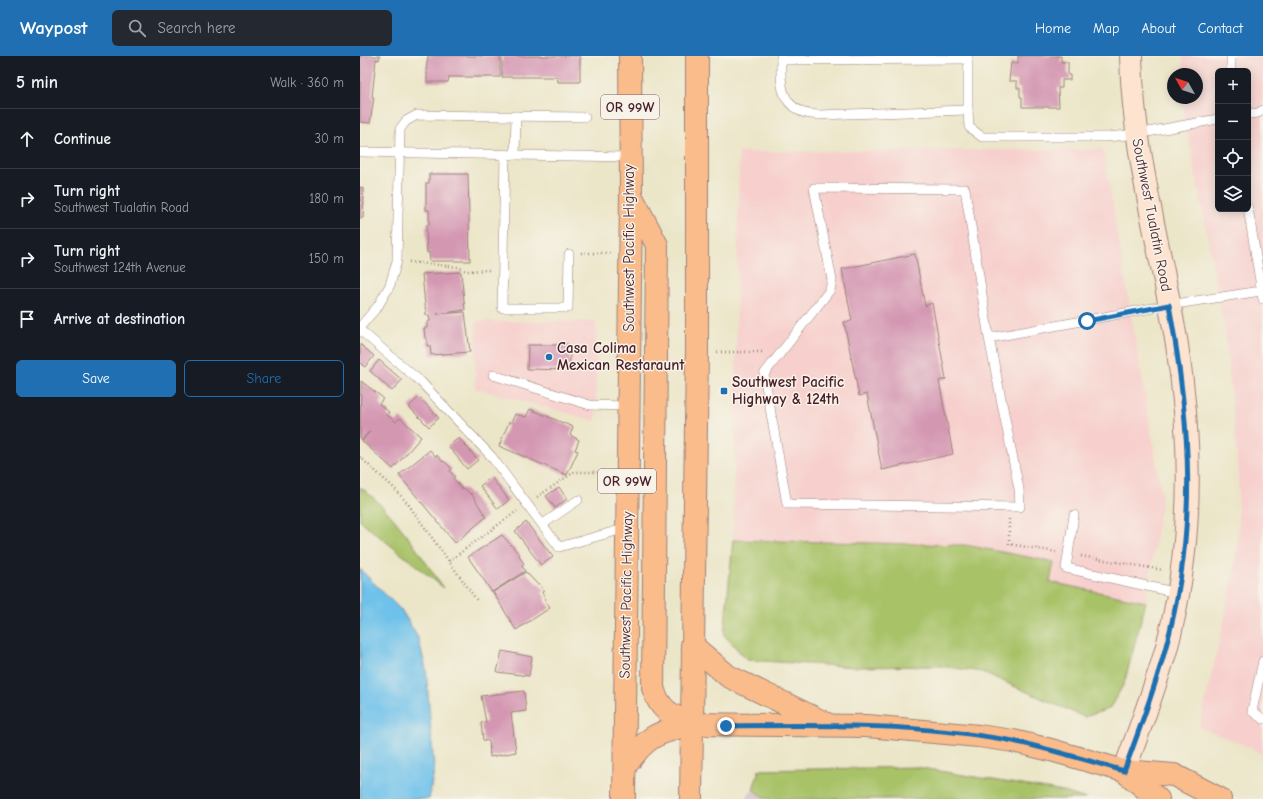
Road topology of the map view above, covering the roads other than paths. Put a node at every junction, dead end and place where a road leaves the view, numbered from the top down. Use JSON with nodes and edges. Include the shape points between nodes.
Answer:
{"nodes":[{"id":1,"x":630,"y":56,"type":"edge"},
{"id":2,"x":696,"y":56,"type":"edge"},
{"id":3,"x":1131,"y":56,"type":"edge"},
{"id":4,"x":1231,"y":56,"type":"edge"},
{"id":5,"x":781,"y":58,"type":"edge"},
{"id":6,"x":968,"y":58,"type":"edge"},
{"id":7,"x":1231,"y":68,"type":"edge"},
{"id":8,"x":968,"y":110,"type":"junction"},
{"id":9,"x":1263,"y":110,"type":"edge"},
{"id":10,"x":1251,"y":114,"type":"edge"},
{"id":11,"x":516,"y":116,"type":"junction"},
{"id":12,"x":585,"y":117,"type":"dead end"},
{"id":13,"x":1215,"y":120,"type":"edge"},
{"id":14,"x":1137,"y":134,"type":"junction"},
{"id":15,"x":360,"y":152,"type":"edge"},
{"id":16,"x":399,"y":153,"type":"junction"},
{"id":17,"x":505,"y":155,"type":"junction"},
{"id":18,"x":515,"y":155,"type":"junction"},
{"id":19,"x":630,"y":157,"type":"junction"},
{"id":20,"x":631,"y":195,"type":"junction"},
{"id":21,"x":1249,"y":212,"type":"edge"},
{"id":22,"x":1260,"y":253,"type":"edge"},
{"id":23,"x":569,"y":254,"type":"road end"},
{"id":24,"x":1262,"y":295,"type":"edge"},
{"id":25,"x":1169,"y":305,"type":"junction"},
{"id":26,"x":360,"y":329,"type":"edge"},
{"id":27,"x":990,"y":338,"type":"junction"},
{"id":28,"x":493,"y":375,"type":"dead end"},
{"id":29,"x":627,"y":406,"type":"junction"},
{"id":30,"x":578,"y":500,"type":"dead end"},
{"id":31,"x":1074,"y":515,"type":"dead end"},
{"id":32,"x":544,"y":524,"type":"junction"},
{"id":33,"x":627,"y":528,"type":"junction"},
{"id":34,"x":1178,"y":592,"type":"junction"},
{"id":35,"x":692,"y":645,"type":"junction"},
{"id":36,"x":1263,"y":661,"type":"edge"},
{"id":37,"x":1263,"y":718,"type":"edge"},
{"id":38,"x":692,"y":724,"type":"junction"},
{"id":39,"x":829,"y":725,"type":"junction"},
{"id":40,"x":625,"y":767,"type":"junction"},
{"id":41,"x":1124,"y":771,"type":"junction"},
{"id":42,"x":624,"y":799,"type":"edge"},
{"id":43,"x":691,"y":799,"type":"edge"},
{"id":44,"x":1158,"y":799,"type":"edge"},
{"id":45,"x":1220,"y":799,"type":"edge"}],
"edges":[{"from":1,"to":19,"type":"main road","name":"Southwest Pacific Highway","number":"OR 99W"},
{"from":2,"to":35,"type":"main road","via":[[696,352]]},
{"from":3,"to":14,"type":"main road","name":"Southwest Tualatin Road"},
{"from":4,"to":7,"type":"lane"},
{"from":5,"to":6,"type":"lane"},
{"from":5,"to":8,"type":"lane","via":[[781,87],[787,100],[800,112],[818,115]]},
{"from":6,"to":8,"type":"lane"},
{"from":8,"to":14,"type":"lane","via":[[969,127],[982,136],[1107,137]]},
{"from":9,"to":10,"type":"lane"},
{"from":11,"to":12,"type":"lane"},
{"from":11,"to":16,"type":"lane","via":[[417,114],[406,121],[400,129]]},
{"from":11,"to":18,"type":"lane"},
{"from":13,"to":14,"type":"lane"},
{"from":14,"to":25,"type":"main road","name":"Southwest Tualatin Road"},
{"from":15,"to":16,"type":"lane"},
{"from":16,"to":17,"type":"lane"},
{"from":16,"to":26,"type":"lane","via":[[397,261],[390,285]]},
{"from":17,"to":18,"type":"lane"},
{"from":17,"to":23,"type":"lane","via":[[502,308],[568,308]]},
{"from":18,"to":19,"type":"lane"},
{"from":19,"to":20,"type":"main road","name":"Southwest Pacific Highway","number":"OR 99W"},
{"from":20,"to":29,"type":"main road","name":"Southwest Pacific Highway","number":"OR 99W"},
{"from":20,"to":38,"type":"main road","via":[[657,245],[653,688],[659,704]]},
{"from":21,"to":22,"type":"lane"},
{"from":22,"to":24,"type":"lane"},
{"from":24,"to":25,"type":"lane"},
{"from":25,"to":27,"type":"lane"},
{"from":25,"to":34,"type":"main road","name":"Southwest Tualatin Road","via":[[1183,388],[1189,468],[1186,543]]},
{"from":26,"to":32,"type":"lane","via":[[421,382],[491,456]]},
{"from":27,"to":27,"type":"lane","via":[[965,189],[814,188],[832,280],[830,290],[764,374],[787,504],[1020,507],[1019,489]]},
{"from":28,"to":29,"type":"lane","via":[[590,405]]},
{"from":29,"to":33,"type":"main road","name":"Southwest Pacific Highway","number":"OR 99W"},
{"from":30,"to":32,"type":"lane"},
{"from":31,"to":34,"type":"lane","via":[[1066,568]]},
{"from":32,"to":33,"type":"lane","via":[[559,547]]},
{"from":33,"to":40,"type":"main road","name":"Southwest Pacific Highway","number":"OR 99W"},
{"from":34,"to":41,"type":"main road","name":"Southwest Tualatin Road","via":[[1156,682]]},
{"from":35,"to":38,"type":"main road"},
{"from":35,"to":39,"type":"main road","via":[[728,676]]},
{"from":36,"to":37,"type":"lane","via":[[1252,711]]},
{"from":38,"to":39,"type":"main road"},
{"from":38,"to":40,"type":"main road","via":[[649,738],[636,749]]},
{"from":38,"to":43,"type":"main road"},
{"from":39,"to":41,"type":"main road","via":[[906,728],[999,739],[1051,750]]},
{"from":40,"to":42,"type":"main road","name":"Southwest Pacific Highway","number":"OR 99W"},
{"from":41,"to":44,"type":"main road"},
{"from":41,"to":45,"type":"main road","via":[[1174,775]]}]}
